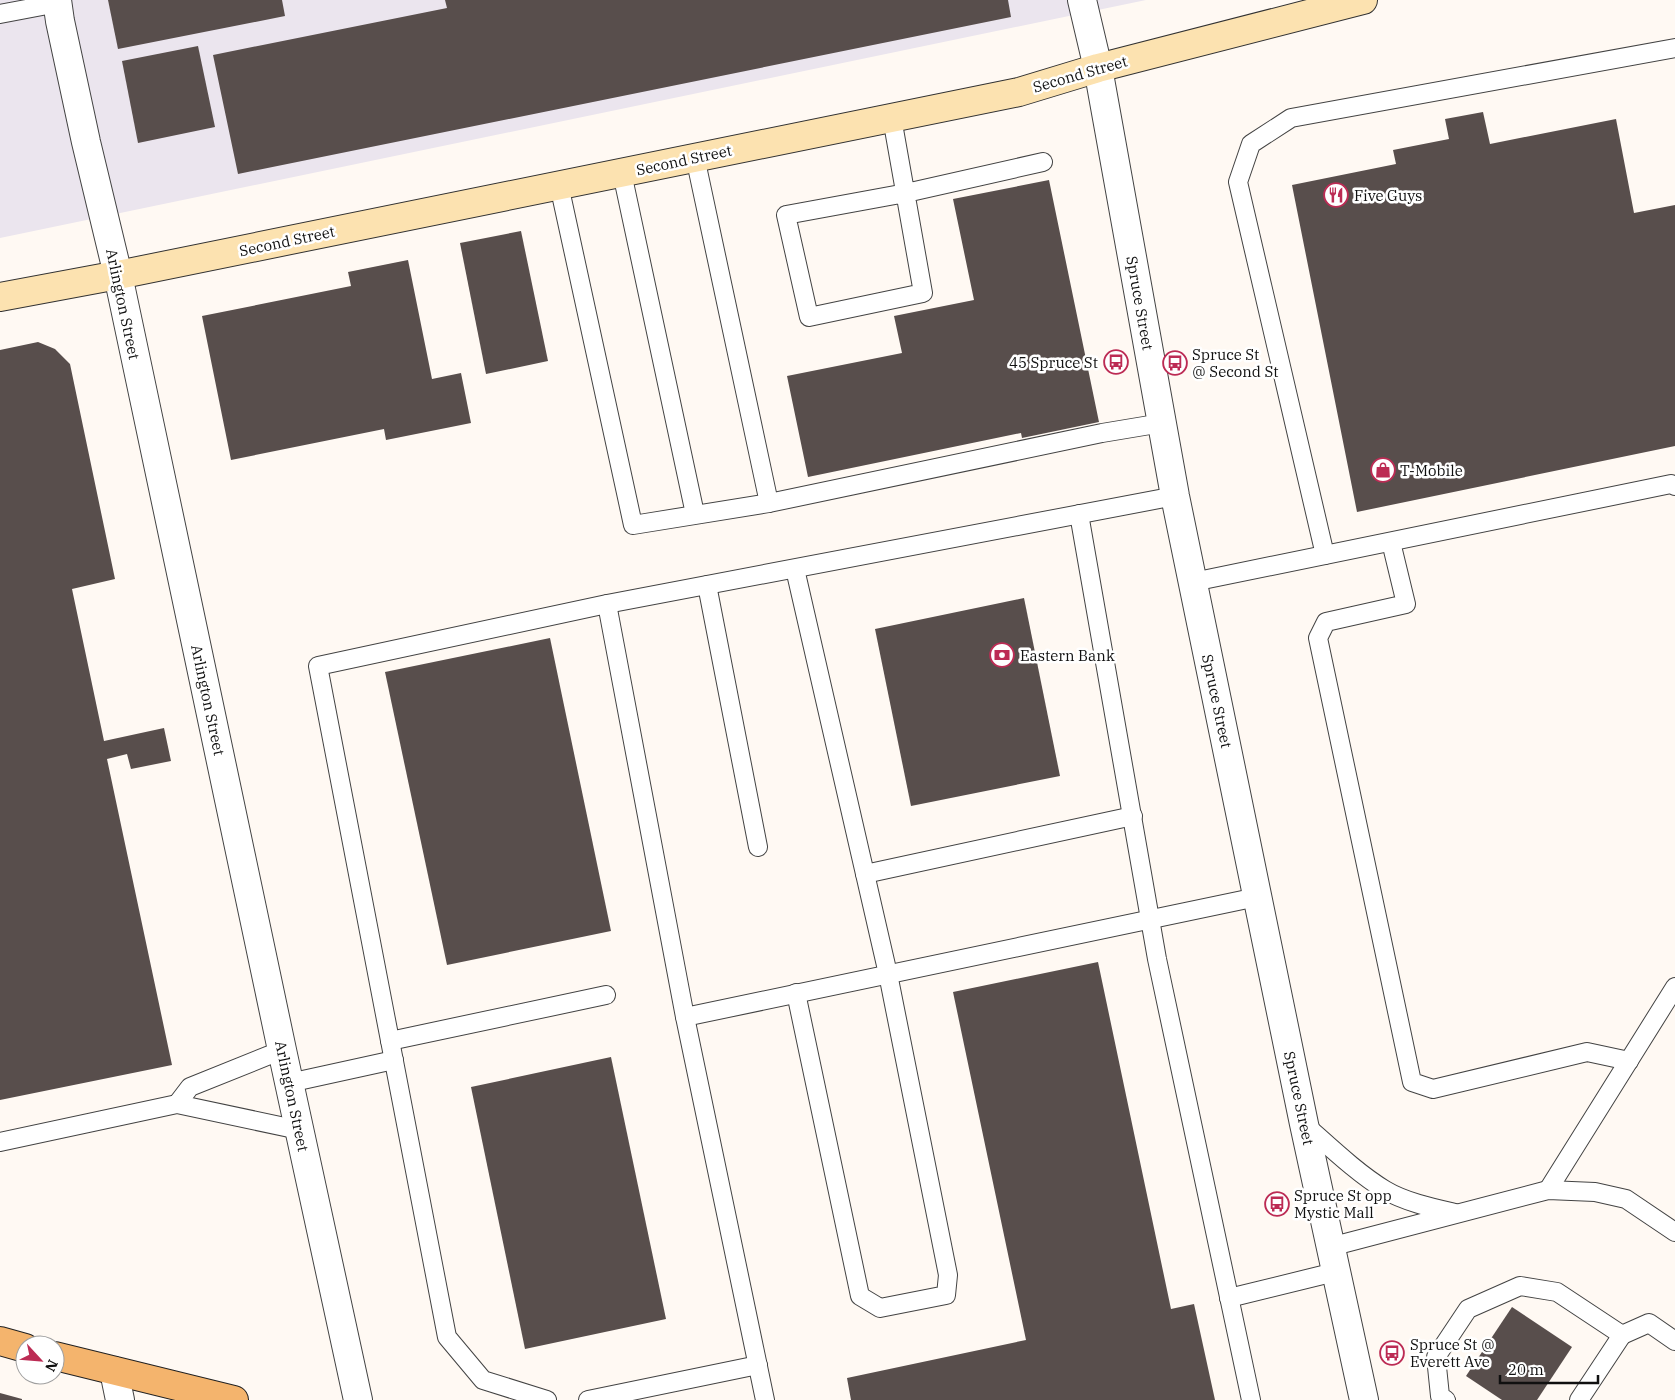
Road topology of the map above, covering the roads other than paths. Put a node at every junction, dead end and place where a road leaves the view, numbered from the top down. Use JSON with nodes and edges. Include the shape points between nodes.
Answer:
{"nodes":[{"id":1,"x":1082,"y":0,"type":"edge"},
{"id":2,"x":1363,"y":0,"type":"edge"},
{"id":3,"x":57,"y":1,"type":"edge"},
{"id":4,"x":0,"y":14,"type":"edge"},
{"id":5,"x":1675,"y":48,"type":"edge"},
{"id":6,"x":1098,"y":68,"type":"junction"},
{"id":7,"x":892,"y":118,"type":"junction"},
{"id":8,"x":695,"y":157,"type":"junction"},
{"id":9,"x":1043,"y":162,"type":"dead end"},
{"id":10,"x":622,"y":173,"type":"junction"},
{"id":11,"x":560,"y":185,"type":"junction"},
{"id":12,"x":906,"y":193,"type":"junction"},
{"id":13,"x":118,"y":275,"type":"junction"},
{"id":14,"x":0,"y":297,"type":"edge"},
{"id":15,"x":1162,"y":423,"type":"junction"},
{"id":16,"x":1675,"y":486,"type":"edge"},
{"id":17,"x":1175,"y":496,"type":"junction"},
{"id":18,"x":769,"y":503,"type":"junction"},
{"id":19,"x":695,"y":514,"type":"junction"},
{"id":20,"x":1079,"y":514,"type":"junction"},
{"id":21,"x":1391,"y":542,"type":"junction"},
{"id":22,"x":1325,"y":555,"type":"junction"},
{"id":23,"x":794,"y":569,"type":"junction"},
{"id":24,"x":1192,"y":582,"type":"junction"},
{"id":25,"x":707,"y":585,"type":"junction"},
{"id":26,"x":607,"y":604,"type":"junction"},
{"id":27,"x":1133,"y":816,"type":"junction"},
{"id":28,"x":758,"y":847,"type":"dead end"},
{"id":29,"x":866,"y":874,"type":"junction"},
{"id":30,"x":1257,"y":897,"type":"junction"},
{"id":31,"x":1150,"y":919,"type":"junction"},
{"id":32,"x":888,"y":974,"type":"junction"},
{"id":33,"x":1675,"y":987,"type":"edge"},
{"id":34,"x":796,"y":993,"type":"junction"},
{"id":35,"x":606,"y":995,"type":"dead end"},
{"id":36,"x":685,"y":1017,"type":"junction"},
{"id":37,"x":390,"y":1041,"type":"junction"},
{"id":38,"x":282,"y":1050,"type":"junction"},
{"id":39,"x":394,"y":1060,"type":"junction"},
{"id":40,"x":1629,"y":1061,"type":"junction"},
{"id":41,"x":289,"y":1083,"type":"junction"},
{"id":42,"x":177,"y":1104,"type":"junction"},
{"id":43,"x":1304,"y":1124,"type":"junction"},
{"id":44,"x":299,"y":1130,"type":"junction"},
{"id":45,"x":0,"y":1142,"type":"edge"},
{"id":46,"x":1548,"y":1190,"type":"junction"},
{"id":47,"x":1458,"y":1214,"type":"junction"},
{"id":48,"x":1675,"y":1232,"type":"edge"},
{"id":49,"x":1333,"y":1260,"type":"junction"},
{"id":50,"x":1229,"y":1298,"type":"junction"},
{"id":51,"x":1622,"y":1335,"type":"junction"},
{"id":52,"x":0,"y":1341,"type":"edge"},
{"id":53,"x":1675,"y":1341,"type":"edge"},
{"id":54,"x":15,"y":1345,"type":"edge"},
{"id":55,"x":65,"y":1359,"type":"edge"},
{"id":56,"x":758,"y":1365,"type":"junction"},
{"id":57,"x":114,"y":1371,"type":"junction"},
{"id":58,"x":120,"y":1400,"type":"edge"},
{"id":59,"x":234,"y":1400,"type":"edge"},
{"id":60,"x":358,"y":1400,"type":"edge"},
{"id":61,"x":547,"y":1400,"type":"edge"},
{"id":62,"x":588,"y":1400,"type":"edge"},
{"id":63,"x":765,"y":1400,"type":"edge"},
{"id":64,"x":1251,"y":1400,"type":"edge"},
{"id":65,"x":1364,"y":1400,"type":"edge"},
{"id":66,"x":1446,"y":1400,"type":"edge"},
{"id":67,"x":1579,"y":1400,"type":"edge"}],
"edges":[{"from":1,"to":6,"type":"street","name":"Spruce Street"},
{"from":2,"to":6,"type":"main road","name":"Second Street"},
{"from":3,"to":4,"type":"lane"},
{"from":3,"to":13,"type":"street","name":"Arlington Street"},
{"from":5,"to":22,"type":"lane","via":[[1291,118],[1252,144],[1238,182]]},
{"from":6,"to":7,"type":"main road","name":"Second Street","via":[[1019,92]]},
{"from":6,"to":15,"type":"street","name":"Spruce Street"},
{"from":7,"to":8,"type":"main road","name":"Second Street"},
{"from":7,"to":12,"type":"lane"},
{"from":8,"to":10,"type":"main road","name":"Second Street"},
{"from":8,"to":18,"type":"lane"},
{"from":9,"to":12,"type":"lane"},
{"from":10,"to":11,"type":"main road","name":"Second Street"},
{"from":10,"to":19,"type":"lane"},
{"from":11,"to":13,"type":"main road","name":"Second Street"},
{"from":11,"to":19,"type":"lane","via":[[633,525]]},
{"from":12,"to":12,"type":"lane","via":[[923,293],[809,317],[786,215]]},
{"from":13,"to":14,"type":"main road","name":"Second Street"},
{"from":13,"to":38,"type":"street","name":"Arlington Street"},
{"from":15,"to":17,"type":"street","name":"Spruce Street"},
{"from":15,"to":18,"type":"lane"},
{"from":16,"to":21,"type":"lane","via":[[1671,484]]},
{"from":17,"to":20,"type":"lane"},
{"from":17,"to":24,"type":"street","name":"Spruce Street"},
{"from":18,"to":19,"type":"lane"},
{"from":20,"to":23,"type":"lane"},
{"from":20,"to":27,"type":"lane"},
{"from":21,"to":22,"type":"lane"},
{"from":21,"to":40,"type":"lane","via":[[1406,604],[1326,622],[1318,638],[1412,1082],[1433,1089],[1587,1052]]},
{"from":22,"to":24,"type":"lane"},
{"from":23,"to":25,"type":"lane"},
{"from":23,"to":29,"type":"lane"},
{"from":24,"to":30,"type":"street","name":"Spruce Street"},
{"from":25,"to":26,"type":"lane"},
{"from":25,"to":28,"type":"lane"},
{"from":26,"to":36,"type":"lane"},
{"from":26,"to":37,"type":"lane","via":[[318,666]]},
{"from":27,"to":29,"type":"lane"},
{"from":27,"to":31,"type":"lane"},
{"from":29,"to":32,"type":"lane"},
{"from":30,"to":31,"type":"lane"},
{"from":30,"to":43,"type":"street","name":"Spruce Street"},
{"from":31,"to":32,"type":"lane"},
{"from":31,"to":50,"type":"lane"},
{"from":32,"to":34,"type":"lane"},
{"from":32,"to":34,"type":"lane","via":[[948,1275],[946,1295],[880,1308],[860,1296]]},
{"from":33,"to":40,"type":"lane"},
{"from":34,"to":36,"type":"lane"},
{"from":35,"to":37,"type":"lane"},
{"from":36,"to":56,"type":"lane"},
{"from":37,"to":39,"type":"lane"},
{"from":38,"to":41,"type":"street","name":"Arlington Street"},
{"from":38,"to":42,"type":"lane","via":[[190,1087]]},
{"from":39,"to":41,"type":"lane"},
{"from":39,"to":61,"type":"lane","via":[[447,1337],[483,1380]]},
{"from":40,"to":46,"type":"lane"},
{"from":41,"to":44,"type":"street","name":"Arlington Street"},
{"from":42,"to":44,"type":"lane"},
{"from":42,"to":45,"type":"lane"},
{"from":43,"to":47,"type":"lane","via":[[1386,1190],[1423,1205]]},
{"from":43,"to":49,"type":"street","name":"Spruce Street"},
{"from":44,"to":60,"type":"street","name":"Arlington Street"},
{"from":46,"to":47,"type":"lane"},
{"from":46,"to":48,"type":"lane","via":[[1595,1192],[1626,1199]]},
{"from":47,"to":49,"type":"lane"},
{"from":49,"to":50,"type":"lane"},
{"from":49,"to":65,"type":"street","name":"Spruce Street"},
{"from":50,"to":64,"type":"lane"},
{"from":51,"to":53,"type":"lane","via":[[1649,1323]]},
{"from":51,"to":66,"type":"lane","via":[[1557,1292],[1520,1286],[1468,1310],[1436,1357],[1440,1396]]},
{"from":51,"to":67,"type":"lane"},
{"from":52,"to":54,"type":"main road"},
{"from":55,"to":57,"type":"main road"},
{"from":56,"to":62,"type":"lane"},
{"from":56,"to":63,"type":"lane"},
{"from":57,"to":58,"type":"street"},
{"from":57,"to":59,"type":"main road"}]}
